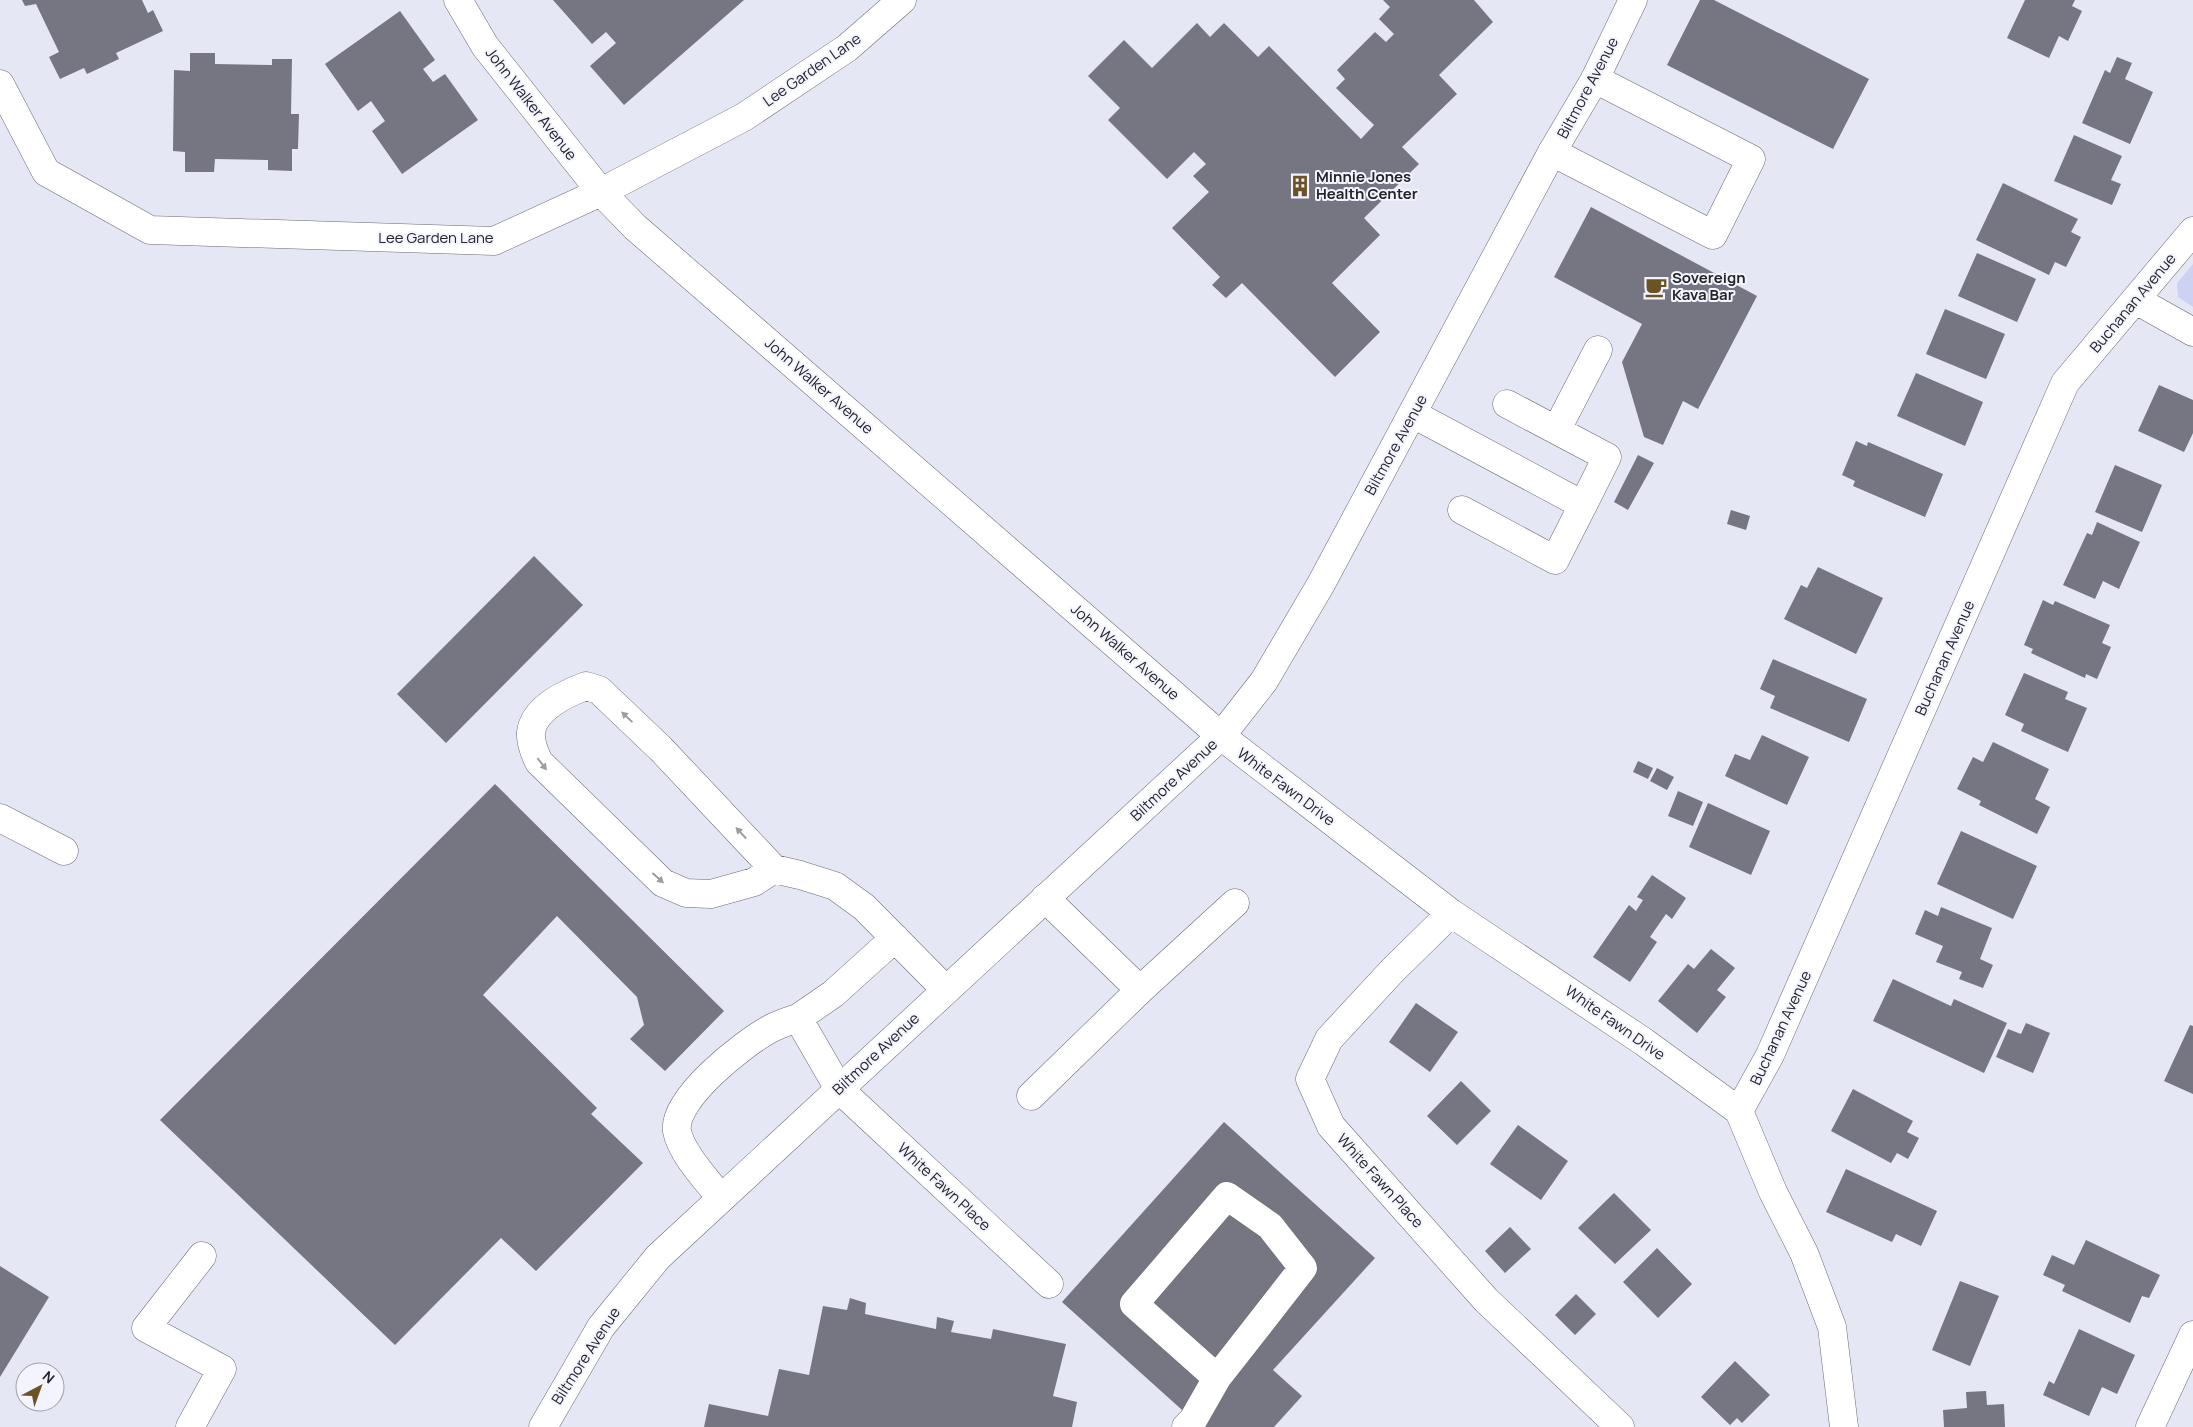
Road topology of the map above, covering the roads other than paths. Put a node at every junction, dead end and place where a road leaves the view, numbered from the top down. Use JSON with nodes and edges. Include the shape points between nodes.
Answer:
{"nodes":[{"id":1,"x":458,"y":0,"type":"edge"},
{"id":2,"x":902,"y":0,"type":"edge"},
{"id":3,"x":1633,"y":0,"type":"edge"},
{"id":4,"x":1595,"y":79,"type":"junction"},
{"id":5,"x":0,"y":84,"type":"edge"},
{"id":6,"x":1552,"y":152,"type":"junction"},
{"id":7,"x":601,"y":192,"type":"junction"},
{"id":8,"x":2193,"y":231,"type":"edge"},
{"id":9,"x":2136,"y":300,"type":"junction"},
{"id":10,"x":2193,"y":332,"type":"edge"},
{"id":11,"x":1598,"y":350,"type":"dead end"},
{"id":12,"x":1507,"y":404,"type":"dead end"},
{"id":13,"x":1413,"y":414,"type":"junction"},
{"id":14,"x":1557,"y":429,"type":"junction"},
{"id":15,"x":1583,"y":505,"type":"junction"},
{"id":16,"x":1462,"y":510,"type":"dead end"},
{"id":17,"x":1221,"y":736,"type":"junction"},
{"id":18,"x":0,"y":818,"type":"edge"},
{"id":19,"x":64,"y":851,"type":"dead end"},
{"id":20,"x":774,"y":869,"type":"junction"},
{"id":21,"x":1045,"y":898,"type":"junction"},
{"id":22,"x":1235,"y":903,"type":"dead end"},
{"id":23,"x":1452,"y":913,"type":"junction"},
{"id":24,"x":895,"y":938,"type":"junction"},
{"id":25,"x":946,"y":990,"type":"junction"},
{"id":26,"x":1140,"y":990,"type":"junction"},
{"id":27,"x":798,"y":1018,"type":"junction"},
{"id":28,"x":839,"y":1089,"type":"junction"},
{"id":29,"x":1031,"y":1096,"type":"dead end"},
{"id":30,"x":1739,"y":1111,"type":"junction"},
{"id":31,"x":721,"y":1198,"type":"junction"},
{"id":32,"x":202,"y":1256,"type":"dead end"},
{"id":33,"x":1049,"y":1284,"type":"dead end"},
{"id":34,"x":2193,"y":1335,"type":"edge"},
{"id":35,"x":1217,"y":1378,"type":"junction"},
{"id":36,"x":190,"y":1427,"type":"edge"},
{"id":37,"x":543,"y":1427,"type":"edge"},
{"id":38,"x":1186,"y":1427,"type":"edge"},
{"id":39,"x":1620,"y":1427,"type":"edge"},
{"id":40,"x":1844,"y":1427,"type":"edge"},
{"id":41,"x":2150,"y":1427,"type":"edge"}],
"edges":[{"from":1,"to":7,"type":"street","name":"John Walker Avenue","via":[[485,46]]},
{"from":2,"to":7,"type":"street","name":"Lee Garden Lane","via":[[846,48],[744,117]]},
{"from":3,"to":4,"type":"street","name":"Biltmore Avenue"},
{"from":4,"to":6,"type":"street","name":"Biltmore Avenue"},
{"from":4,"to":6,"type":"street","via":[[1751,159],[1713,235]]},
{"from":5,"to":7,"type":"street","name":"Lee Garden Lane","via":[[46,172],[150,230],[494,241]]},
{"from":6,"to":13,"type":"street","name":"Biltmore Avenue"},
{"from":7,"to":17,"type":"street","name":"John Walker Avenue","via":[[635,227]]},
{"from":8,"to":9,"type":"street","name":"Buchanan Avenue"},
{"from":9,"to":10,"type":"street"},
{"from":9,"to":30,"type":"street","name":"Buchanan Avenue","via":[[2065,383],[1770,1056]]},
{"from":11,"to":14,"type":"street"},
{"from":12,"to":14,"type":"street"},
{"from":13,"to":15,"type":"street"},
{"from":13,"to":17,"type":"street","name":"Biltmore Avenue","via":[[1264,681]]},
{"from":14,"to":15,"type":"street","via":[[1607,457]]},
{"from":15,"to":16,"type":"street","via":[[1555,560]]},
{"from":17,"to":21,"type":"street","name":"Biltmore Avenue"},
{"from":17,"to":23,"type":"street","name":"White Fawn Drive"},
{"from":18,"to":19,"type":"street"},
{"from":20,"to":20,"type":"street","one_way":true,"via":[[661,749],[599,690],[586,686],[568,693],[538,717],[531,732],[539,762],[664,883],[686,893],[711,894],[754,882]]},
{"from":20,"to":24,"type":"street","via":[[835,886],[864,907]]},
{"from":21,"to":25,"type":"street","name":"Biltmore Avenue"},
{"from":21,"to":26,"type":"street"},
{"from":22,"to":26,"type":"street"},
{"from":23,"to":30,"type":"street","name":"White Fawn Drive","via":[[1644,1042]]},
{"from":23,"to":39,"type":"street","name":"White Fawn Place","via":[[1329,1038],[1310,1079],[1331,1126],[1486,1300]]},
{"from":24,"to":25,"type":"street"},
{"from":24,"to":27,"type":"street","via":[[832,994]]},
{"from":25,"to":28,"type":"street","name":"Biltmore Avenue"},
{"from":26,"to":29,"type":"street"},
{"from":27,"to":28,"type":"street","name":"White Fawn Place"},
{"from":27,"to":31,"type":"street","via":[[770,1028],[736,1051],[680,1110],[677,1130],[686,1152]]},
{"from":28,"to":31,"type":"street","name":"Biltmore Avenue"},
{"from":28,"to":33,"type":"street","name":"White Fawn Place"},
{"from":30,"to":40,"type":"street","via":[[1773,1192],[1804,1253],[1832,1327]]},
{"from":31,"to":37,"type":"street","name":"Biltmore Avenue","via":[[658,1257],[602,1327]]},
{"from":32,"to":36,"type":"street","via":[[146,1328],[222,1369]]},
{"from":34,"to":41,"type":"street"},
{"from":35,"to":35,"type":"street","via":[[1303,1268],[1270,1226],[1227,1196],[1134,1304]]},
{"from":35,"to":38,"type":"street"}]}
